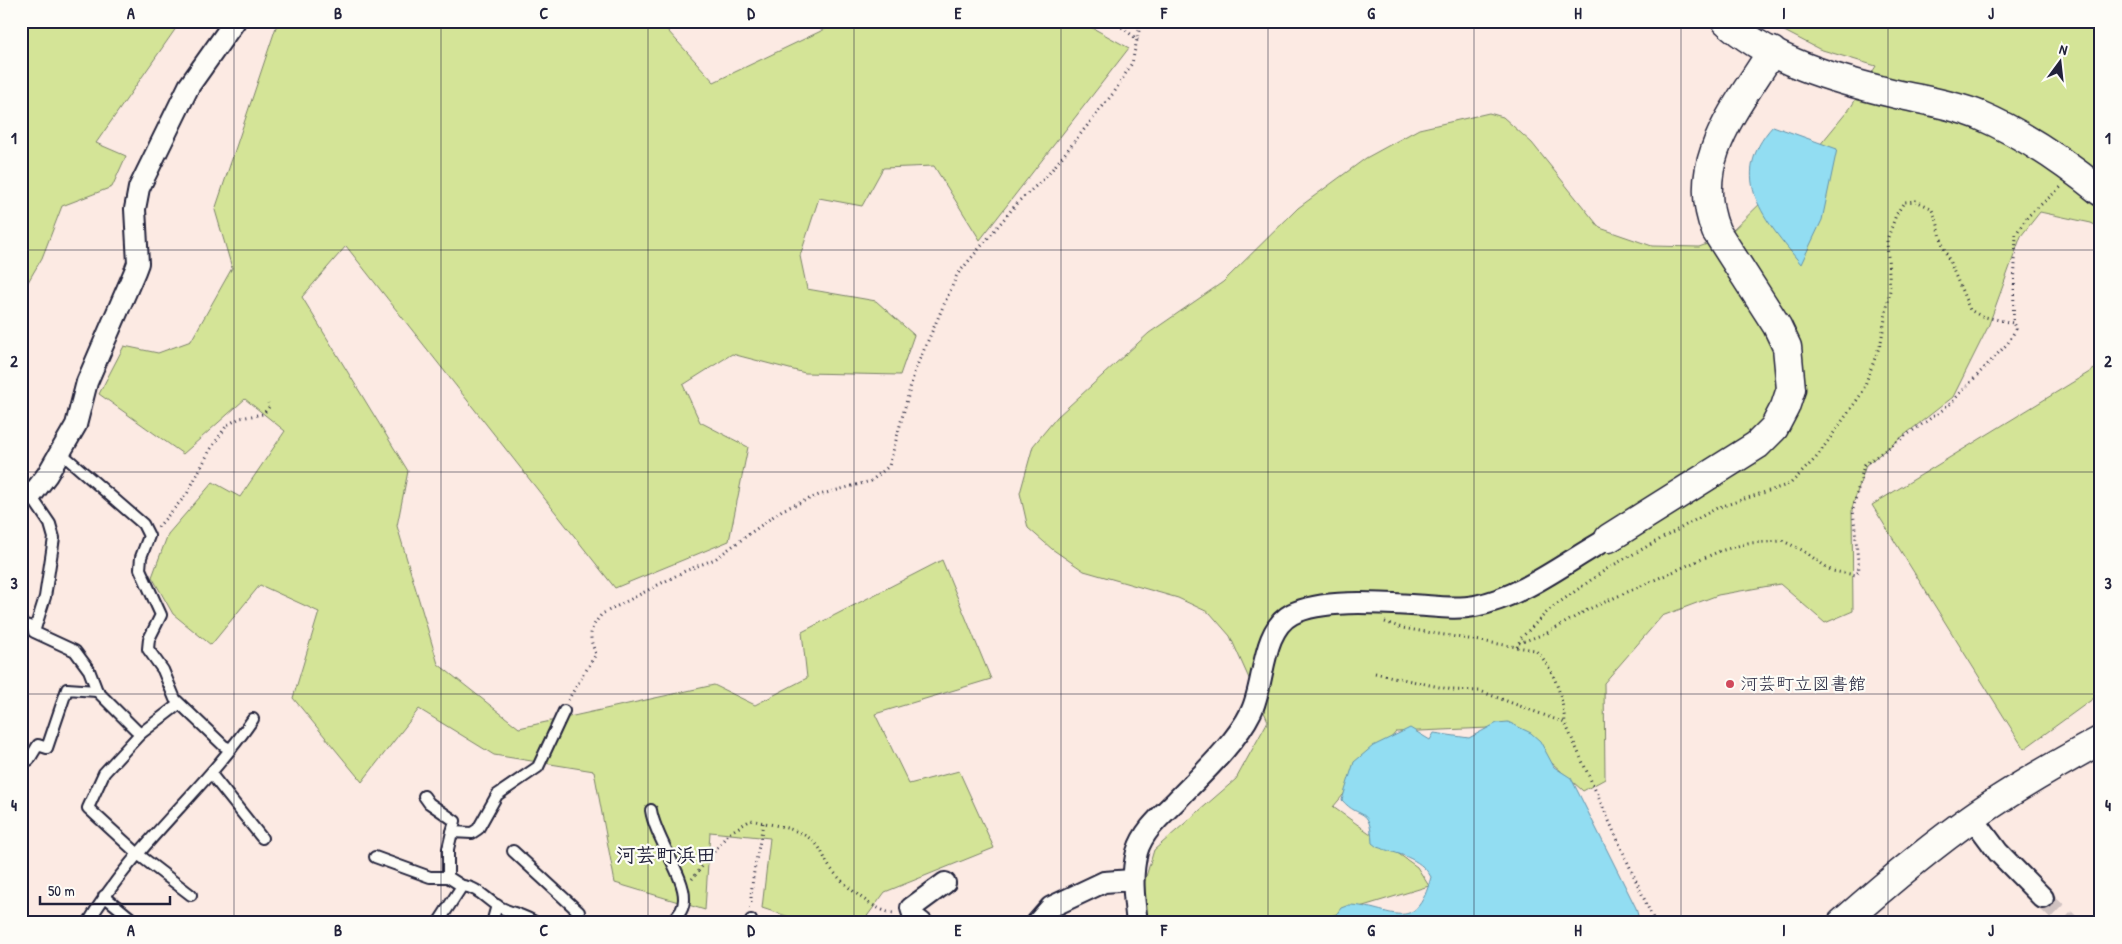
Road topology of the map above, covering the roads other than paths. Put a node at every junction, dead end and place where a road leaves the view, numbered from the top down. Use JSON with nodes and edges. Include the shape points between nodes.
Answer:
{"nodes":[{"id":1,"x":235,"y":21,"type":"edge"},
{"id":2,"x":1726,"y":21,"type":"edge"},
{"id":3,"x":1772,"y":51,"type":"junction"},
{"id":4,"x":2101,"y":192,"type":"edge"},
{"id":5,"x":61,"y":454,"type":"junction"},
{"id":6,"x":26,"y":495,"type":"edge"},
{"id":7,"x":1609,"y":538,"type":"joint"},
{"id":8,"x":21,"y":624,"type":"edge"},
{"id":9,"x":34,"y":627,"type":"junction"},
{"id":10,"x":97,"y":691,"type":"junction"},
{"id":11,"x":179,"y":704,"type":"junction"},
{"id":12,"x":564,"y":711,"type":"road end"},
{"id":13,"x":253,"y":719,"type":"dead end"},
{"id":14,"x":140,"y":734,"type":"junction"},
{"id":15,"x":2101,"y":740,"type":"edge"},
{"id":16,"x":231,"y":749,"type":"junction"},
{"id":17,"x":21,"y":760,"type":"edge"},
{"id":18,"x":211,"y":774,"type":"junction"},
{"id":19,"x":424,"y":796,"type":"dead end"},
{"id":20,"x":651,"y":810,"type":"dead end"},
{"id":21,"x":1972,"y":817,"type":"junction"},
{"id":22,"x":452,"y":832,"type":"junction"},
{"id":23,"x":262,"y":838,"type":"dead end"},
{"id":24,"x":513,"y":851,"type":"dead end"},
{"id":25,"x":139,"y":855,"type":"junction"},
{"id":26,"x":375,"y":858,"type":"dead end"},
{"id":27,"x":448,"y":877,"type":"junction"},
{"id":28,"x":1132,"y":880,"type":"junction"},
{"id":29,"x":945,"y":883,"type":"dead end"},
{"id":30,"x":462,"y":886,"type":"junction"},
{"id":31,"x":191,"y":895,"type":"dead end"},
{"id":32,"x":104,"y":896,"type":"junction"},
{"id":33,"x":2043,"y":898,"type":"tunnel mouth"},
{"id":34,"x":497,"y":905,"type":"junction"},
{"id":35,"x":917,"y":918,"type":"edge"},
{"id":36,"x":132,"y":919,"type":"dead end"},
{"id":37,"x":88,"y":923,"type":"edge"},
{"id":38,"x":438,"y":923,"type":"edge"},
{"id":39,"x":492,"y":923,"type":"edge"},
{"id":40,"x":536,"y":923,"type":"edge"},
{"id":41,"x":569,"y":923,"type":"edge"},
{"id":42,"x":671,"y":923,"type":"edge"},
{"id":43,"x":1037,"y":923,"type":"edge"},
{"id":44,"x":1137,"y":923,"type":"edge"},
{"id":45,"x":1842,"y":923,"type":"edge"}],
"edges":[{"from":1,"to":5,"type":"street","via":[[189,86],[139,188],[135,209],[138,263],[87,382],[76,426]]},
{"from":2,"to":3,"type":"street"},
{"from":3,"to":4,"type":"street","via":[[1818,72],[1979,115],[2046,151]]},
{"from":3,"to":7,"type":"street","via":[[1712,153],[1707,182],[1711,218],[1716,231],[1758,294],[1787,347],[1790,389],[1785,407],[1774,428],[1757,445]]},
{"from":5,"to":6,"type":"street"},
{"from":5,"to":11,"type":"lane","via":[[137,517],[149,536],[140,569],[161,615],[149,638],[148,649],[163,670]]},
{"from":6,"to":9,"type":"lane","via":[[50,524],[54,543],[45,597]]},
{"from":7,"to":28,"type":"street","via":[[1512,596],[1474,606],[1319,604],[1290,615],[1280,623],[1271,638],[1251,712],[1231,740],[1142,839]]},
{"from":8,"to":9,"type":"lane"},
{"from":9,"to":10,"type":"lane","via":[[34,632],[75,651],[89,670]]},
{"from":10,"to":14,"type":"lane"},
{"from":10,"to":17,"type":"lane","via":[[67,689],[47,748],[38,746],[29,760]]},
{"from":11,"to":14,"type":"lane"},
{"from":11,"to":16,"type":"lane"},
{"from":12,"to":22,"type":"lane","via":[[538,767],[497,795],[478,829],[472,833]]},
{"from":13,"to":16,"type":"lane"},
{"from":14,"to":25,"type":"lane","via":[[104,773],[88,808]]},
{"from":15,"to":21,"type":"street"},
{"from":16,"to":18,"type":"lane"},
{"from":18,"to":23,"type":"lane"},
{"from":18,"to":25,"type":"lane"},
{"from":19,"to":22,"type":"lane","via":[[455,821]]},
{"from":20,"to":42,"type":"lane","via":[[653,823],[683,891],[682,910]]},
{"from":21,"to":33,"type":"street","via":[[1998,852]]},
{"from":21,"to":45,"type":"street","via":[[1896,875]]},
{"from":22,"to":27,"type":"lane"},
{"from":24,"to":41,"type":"lane","via":[[579,912]]},
{"from":25,"to":31,"type":"lane"},
{"from":25,"to":32,"type":"lane"},
{"from":26,"to":27,"type":"lane","via":[[430,877]]},
{"from":27,"to":30,"type":"lane"},
{"from":28,"to":43,"type":"street","via":[[1104,882],[1051,906]]},
{"from":28,"to":44,"type":"street"},
{"from":29,"to":35,"type":"street","via":[[911,908]]},
{"from":30,"to":34,"type":"lane","via":[[482,892]]},
{"from":30,"to":38,"type":"lane"},
{"from":32,"to":36,"type":"lane"},
{"from":32,"to":37,"type":"lane"},
{"from":34,"to":39,"type":"lane"},
{"from":34,"to":40,"type":"lane","via":[[521,913]]}]}
